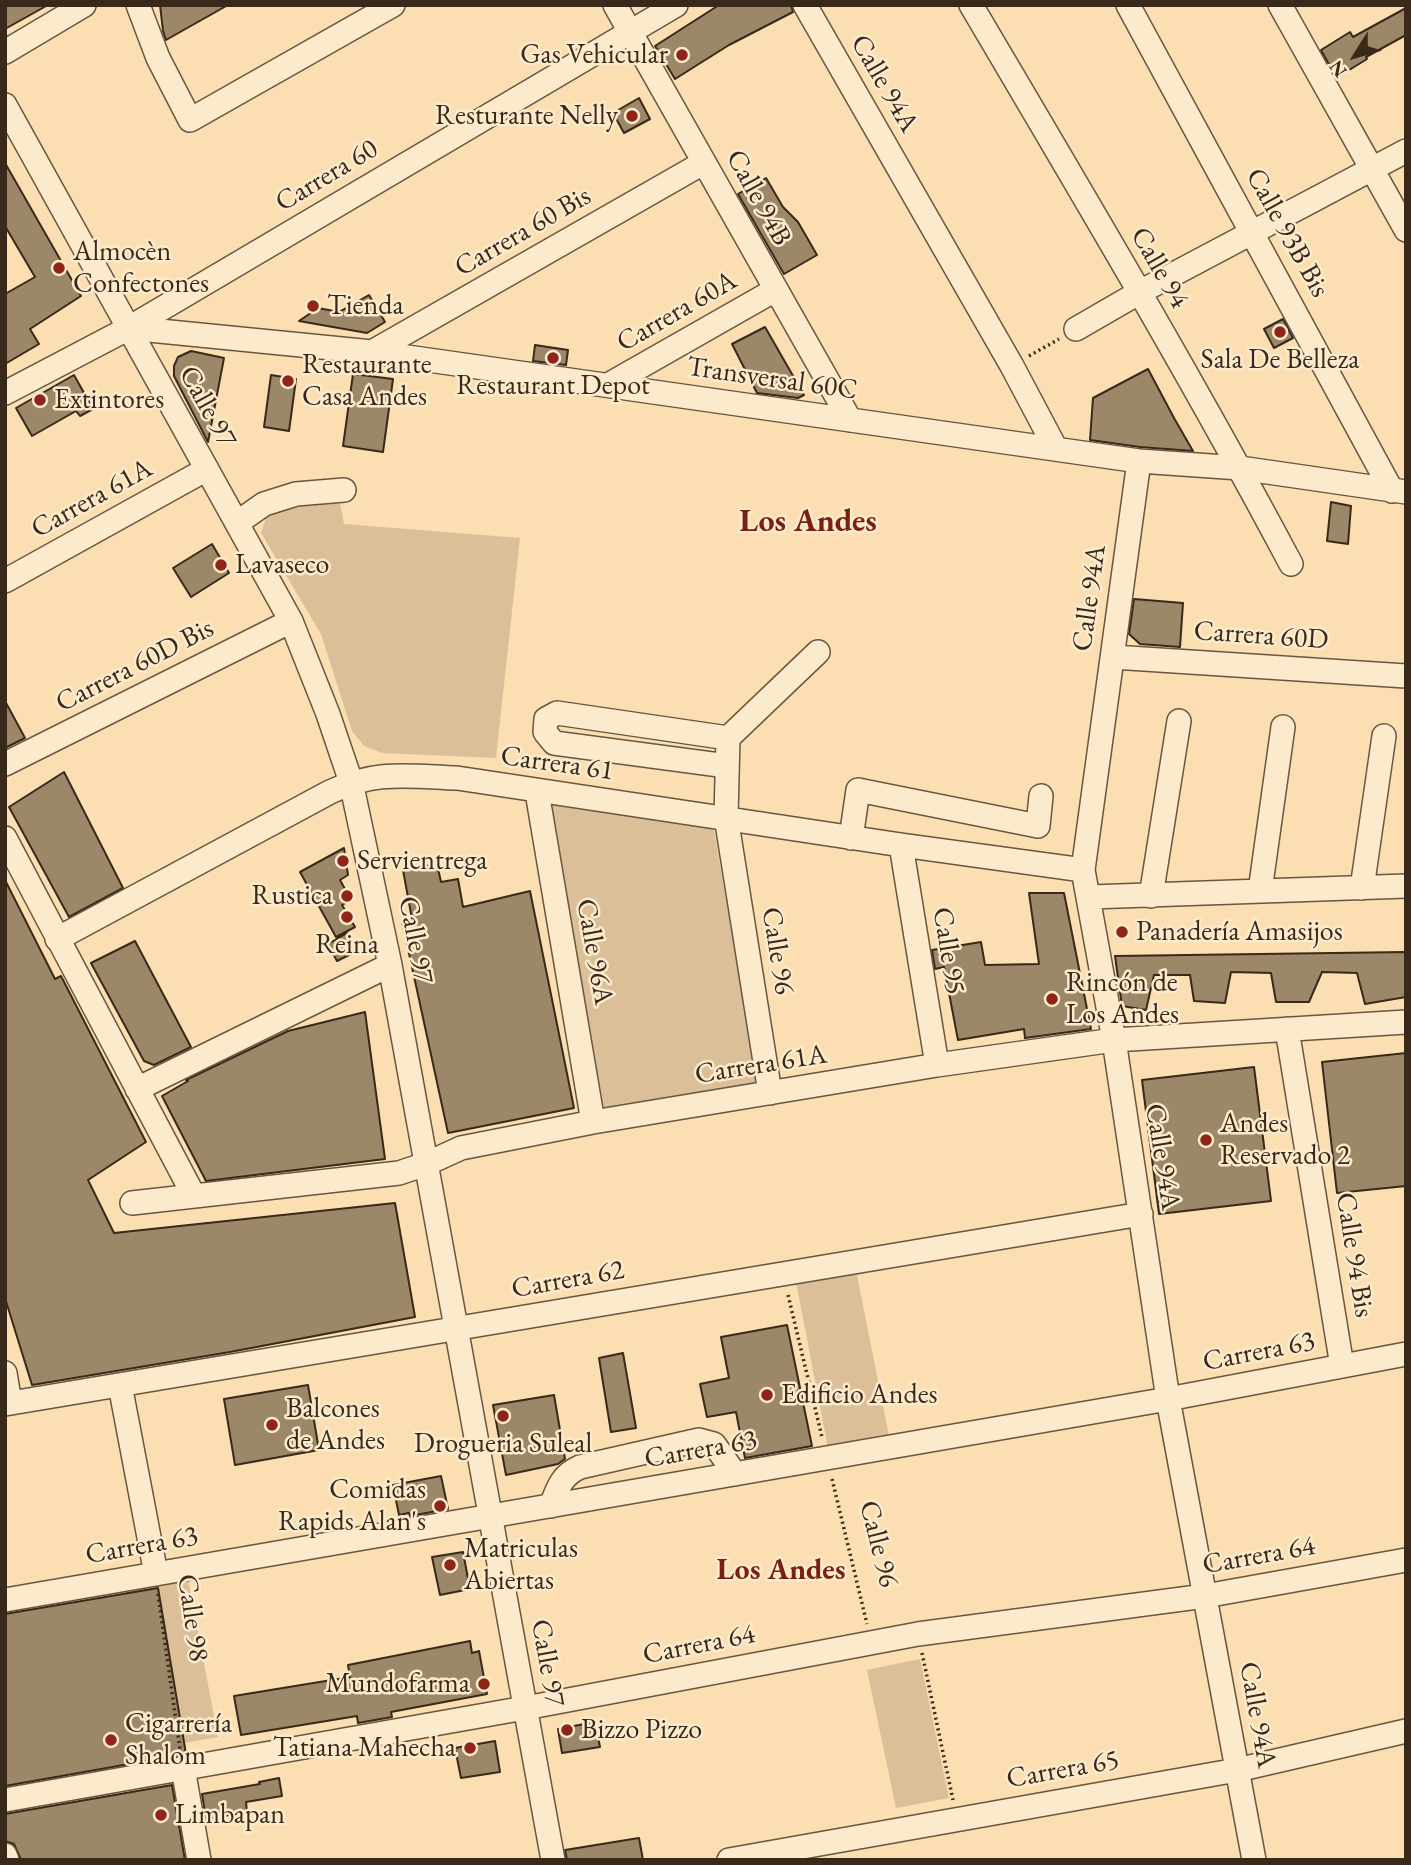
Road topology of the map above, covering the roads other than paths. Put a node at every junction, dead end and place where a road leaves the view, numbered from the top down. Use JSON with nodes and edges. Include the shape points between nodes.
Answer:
{"nodes":[{"id":1,"x":84,"y":5,"type":"edge"},
{"id":2,"x":138,"y":5,"type":"edge"},
{"id":3,"x":393,"y":5,"type":"edge"},
{"id":4,"x":615,"y":5,"type":"edge"},
{"id":5,"x":676,"y":5,"type":"edge"},
{"id":6,"x":805,"y":5,"type":"edge"},
{"id":7,"x":971,"y":5,"type":"edge"},
{"id":8,"x":1128,"y":5,"type":"edge"},
{"id":9,"x":1280,"y":5,"type":"edge"},
{"id":10,"x":629,"y":31,"type":"junction"},
{"id":11,"x":5,"y":52,"type":"edge"},
{"id":12,"x":5,"y":105,"type":"edge"},
{"id":13,"x":1406,"y":151,"type":"edge"},
{"id":14,"x":703,"y":163,"type":"junction"},
{"id":15,"x":1373,"y":168,"type":"junction"},
{"id":16,"x":1406,"y":230,"type":"edge"},
{"id":17,"x":1253,"y":232,"type":"junction"},
{"id":18,"x":775,"y":290,"type":"junction"},
{"id":19,"x":1140,"y":292,"type":"junction"},
{"id":20,"x":129,"y":328,"type":"junction"},
{"id":21,"x":1076,"y":329,"type":"road end"},
{"id":22,"x":372,"y":352,"type":"junction"},
{"id":23,"x":608,"y":385,"type":"junction"},
{"id":24,"x":5,"y":393,"type":"edge"},
{"id":25,"x":850,"y":420,"type":"junction"},
{"id":26,"x":1056,"y":449,"type":"junction"},
{"id":27,"x":1139,"y":461,"type":"junction"},
{"id":28,"x":1240,"y":468,"type":"junction"},
{"id":29,"x":207,"y":469,"type":"junction"},
{"id":30,"x":344,"y":490,"type":"dead end"},
{"id":31,"x":1399,"y":492,"type":"edge"},
{"id":32,"x":237,"y":523,"type":"junction"},
{"id":33,"x":1292,"y":564,"type":"dead end"},
{"id":34,"x":5,"y":581,"type":"edge"},
{"id":35,"x":291,"y":621,"type":"junction"},
{"id":36,"x":818,"y":652,"type":"dead end"},
{"id":37,"x":1112,"y":657,"type":"junction"},
{"id":38,"x":1406,"y":676,"type":"edge"},
{"id":39,"x":1179,"y":721,"type":"dead end"},
{"id":40,"x":1283,"y":727,"type":"dead end"},
{"id":41,"x":1384,"y":736,"type":"dead end"},
{"id":42,"x":728,"y":738,"type":"junction"},
{"id":43,"x":5,"y":764,"type":"edge"},
{"id":44,"x":727,"y":766,"type":"junction"},
{"id":45,"x":351,"y":782,"type":"junction"},
{"id":46,"x":537,"y":792,"type":"junction"},
{"id":47,"x":1041,"y":796,"type":"dead end"},
{"id":48,"x":726,"y":817,"type":"junction"},
{"id":49,"x":5,"y":838,"type":"edge"},
{"id":50,"x":851,"y":838,"type":"junction"},
{"id":51,"x":901,"y":845,"type":"junction"},
{"id":52,"x":1083,"y":870,"type":"junction"},
{"id":53,"x":1406,"y":886,"type":"edge"},
{"id":54,"x":1362,"y":888,"type":"junction"},
{"id":55,"x":1260,"y":891,"type":"junction"},
{"id":56,"x":1151,"y":896,"type":"junction"},
{"id":57,"x":1090,"y":897,"type":"junction"},
{"id":58,"x":57,"y":939,"type":"junction"},
{"id":59,"x":390,"y":965,"type":"junction"},
{"id":60,"x":1406,"y":1022,"type":"edge"},
{"id":61,"x":1287,"y":1029,"type":"junction"},
{"id":62,"x":1114,"y":1040,"type":"junction"},
{"id":63,"x":937,"y":1065,"type":"junction"},
{"id":64,"x":137,"y":1089,"type":"junction"},
{"id":65,"x":770,"y":1093,"type":"junction"},
{"id":66,"x":593,"y":1122,"type":"junction"},
{"id":67,"x":426,"y":1164,"type":"junction"},
{"id":68,"x":194,"y":1196,"type":"junction"},
{"id":69,"x":132,"y":1203,"type":"dead end"},
{"id":70,"x":1141,"y":1214,"type":"junction"},
{"id":71,"x":456,"y":1329,"type":"junction"},
{"id":72,"x":1406,"y":1354,"type":"edge"},
{"id":73,"x":1342,"y":1366,"type":"junction"},
{"id":74,"x":5,"y":1373,"type":"edge"},
{"id":75,"x":120,"y":1385,"type":"junction"},
{"id":76,"x":1168,"y":1399,"type":"junction"},
{"id":77,"x":8,"y":1404,"type":"edge"},
{"id":78,"x":735,"y":1474,"type":"junction"},
{"id":79,"x":551,"y":1506,"type":"junction"},
{"id":80,"x":490,"y":1516,"type":"junction"},
{"id":81,"x":1406,"y":1560,"type":"edge"},
{"id":82,"x":156,"y":1574,"type":"junction"},
{"id":83,"x":1205,"y":1596,"type":"junction"},
{"id":84,"x":5,"y":1600,"type":"edge"},
{"id":85,"x":525,"y":1708,"type":"junction"},
{"id":86,"x":1406,"y":1731,"type":"edge"},
{"id":87,"x":183,"y":1768,"type":"junction"},
{"id":88,"x":1237,"y":1770,"type":"junction"},
{"id":89,"x":5,"y":1800,"type":"edge"},
{"id":90,"x":200,"y":1860,"type":"edge"},
{"id":91,"x":553,"y":1860,"type":"edge"},
{"id":92,"x":729,"y":1860,"type":"edge"},
{"id":93,"x":1254,"y":1860,"type":"edge"}],
"edges":[{"from":1,"to":11,"type":"street"},
{"from":2,"to":3,"type":"street","via":[[158,58],[190,120]]},
{"from":4,"to":10,"type":"street","name":"Calle 94B"},
{"from":5,"to":10,"type":"street","name":"Carrera 60"},
{"from":6,"to":26,"type":"street","name":"Calle 94A"},
{"from":7,"to":19,"type":"street","name":"Calle 94"},
{"from":8,"to":17,"type":"street","name":"Calle 93B Bis"},
{"from":9,"to":15,"type":"street"},
{"from":10,"to":14,"type":"street","name":"Calle 94B"},
{"from":10,"to":20,"type":"street","name":"Carrera 60"},
{"from":12,"to":20,"type":"street","name":"Calle 97"},
{"from":13,"to":15,"type":"street"},
{"from":14,"to":18,"type":"street","name":"Calle 94B"},
{"from":14,"to":22,"type":"street","name":"Carrera 60 Bis"},
{"from":15,"to":16,"type":"street"},
{"from":15,"to":17,"type":"street"},
{"from":17,"to":19,"type":"street"},
{"from":17,"to":31,"type":"street","name":"Calle 93B Bis"},
{"from":18,"to":23,"type":"street","name":"Carrera 60A"},
{"from":18,"to":25,"type":"street","name":"Calle 94B"},
{"from":19,"to":21,"type":"street"},
{"from":19,"to":28,"type":"street","name":"Calle 94"},
{"from":20,"to":22,"type":"street","name":"Transversal 60C"},
{"from":20,"to":24,"type":"street","name":"Carrera 60"},
{"from":20,"to":29,"type":"street","name":"Calle 97"},
{"from":22,"to":23,"type":"street","name":"Transversal 60C"},
{"from":23,"to":25,"type":"street","name":"Transversal 60C"},
{"from":25,"to":26,"type":"street","name":"Transversal 60C"},
{"from":26,"to":27,"type":"street","name":"Transversal 60C"},
{"from":27,"to":28,"type":"street","name":"Transversal 60C"},
{"from":27,"to":37,"type":"street","name":"Calle 94A"},
{"from":28,"to":31,"type":"street","name":"Transversal 60C"},
{"from":28,"to":33,"type":"street","name":"Calle 94"},
{"from":29,"to":32,"type":"street","name":"Calle 97"},
{"from":29,"to":34,"type":"street","name":"Carrera 61A"},
{"from":30,"to":32,"type":"street","via":[[296,494],[264,504]]},
{"from":32,"to":35,"type":"street","name":"Calle 97"},
{"from":35,"to":43,"type":"street","name":"Carrera 60D Bis"},
{"from":35,"to":45,"type":"street","name":"Calle 97"},
{"from":36,"to":42,"type":"street"},
{"from":37,"to":38,"type":"street","name":"Carrera 60D"},
{"from":37,"to":52,"type":"street","name":"Calle 94A"},
{"from":39,"to":56,"type":"street"},
{"from":40,"to":55,"type":"street"},
{"from":41,"to":54,"type":"street"},
{"from":42,"to":44,"type":"street","name":"Calle 96"},
{"from":42,"to":44,"type":"street","via":[[557,713],[546,719],[545,732],[554,743]]},
{"from":44,"to":48,"type":"street","name":"Calle 96"},
{"from":45,"to":46,"type":"street","name":"Carrera 61","via":[[384,775],[457,778]]},
{"from":45,"to":58,"type":"street","name":"Carrera 61"},
{"from":45,"to":59,"type":"street","name":"Calle 97"},
{"from":46,"to":48,"type":"street","name":"Carrera 61"},
{"from":46,"to":66,"type":"street","name":"Calle 96A"},
{"from":47,"to":50,"type":"street","via":[[1038,826],[858,790]]},
{"from":48,"to":50,"type":"street","name":"Carrera 61"},
{"from":48,"to":65,"type":"street","name":"Calle 96"},
{"from":49,"to":58,"type":"street"},
{"from":50,"to":51,"type":"street","name":"Carrera 61"},
{"from":51,"to":52,"type":"street","name":"Carrera 61"},
{"from":51,"to":63,"type":"street","name":"Calle 95"},
{"from":52,"to":57,"type":"street","name":"Calle 94A"},
{"from":53,"to":54,"type":"street"},
{"from":54,"to":55,"type":"street"},
{"from":55,"to":56,"type":"street"},
{"from":56,"to":57,"type":"street"},
{"from":57,"to":62,"type":"street","name":"Calle 94A"},
{"from":58,"to":64,"type":"street"},
{"from":59,"to":64,"type":"street"},
{"from":59,"to":67,"type":"street","name":"Calle 97"},
{"from":60,"to":61,"type":"street","name":"Carrera 61A"},
{"from":61,"to":62,"type":"street","name":"Carrera 61A"},
{"from":61,"to":73,"type":"street","name":"Calle 94 Bis"},
{"from":62,"to":63,"type":"street","name":"Carrera 61A"},
{"from":62,"to":70,"type":"street","name":"Calle 94A"},
{"from":63,"to":65,"type":"street","name":"Carrera 61A"},
{"from":64,"to":68,"type":"street"},
{"from":65,"to":66,"type":"street","name":"Carrera 61A"},
{"from":66,"to":67,"type":"street","name":"Carrera 61A","via":[[461,1147]]},
{"from":67,"to":68,"type":"street","name":"Carrera 61A","via":[[399,1172]]},
{"from":67,"to":71,"type":"street","name":"Calle 97"},
{"from":68,"to":69,"type":"street","name":"Carrera 61A"},
{"from":70,"to":71,"type":"street","name":"Carrera 62"},
{"from":70,"to":76,"type":"street","name":"Calle 94A"},
{"from":71,"to":75,"type":"street","name":"Carrera 62"},
{"from":71,"to":80,"type":"street","name":"Calle 97"},
{"from":72,"to":73,"type":"street","name":"Carrera 63"},
{"from":73,"to":76,"type":"street","name":"Carrera 63"},
{"from":74,"to":77,"type":"street"},
{"from":75,"to":77,"type":"street","name":"Carrera 62"},
{"from":75,"to":82,"type":"street","name":"Calle 98"},
{"from":76,"to":78,"type":"street","name":"Carrera 63"},
{"from":76,"to":83,"type":"street","name":"Calle 94A"},
{"from":78,"to":79,"type":"street","name":"Carrera 63"},
{"from":78,"to":79,"type":"street","via":[[714,1444],[699,1440],[568,1472]]},
{"from":79,"to":80,"type":"street","name":"Carrera 63"},
{"from":80,"to":82,"type":"street","name":"Carrera 63"},
{"from":80,"to":85,"type":"street","name":"Calle 97"},
{"from":81,"to":83,"type":"street","name":"Carrera 64"},
{"from":82,"to":84,"type":"street","name":"Carrera 63"},
{"from":83,"to":85,"type":"street","name":"Carrera 64","via":[[918,1634]]},
{"from":83,"to":88,"type":"street","name":"Calle 94A"},
{"from":85,"to":87,"type":"street","name":"Carrera 64"},
{"from":85,"to":91,"type":"street","name":"Calle 97"},
{"from":86,"to":88,"type":"street","name":"Carrera 65"},
{"from":87,"to":89,"type":"street","name":"Carrera 64"},
{"from":87,"to":90,"type":"street"},
{"from":88,"to":92,"type":"street","name":"Carrera 65"},
{"from":88,"to":93,"type":"street","name":"Calle 94A"}]}
